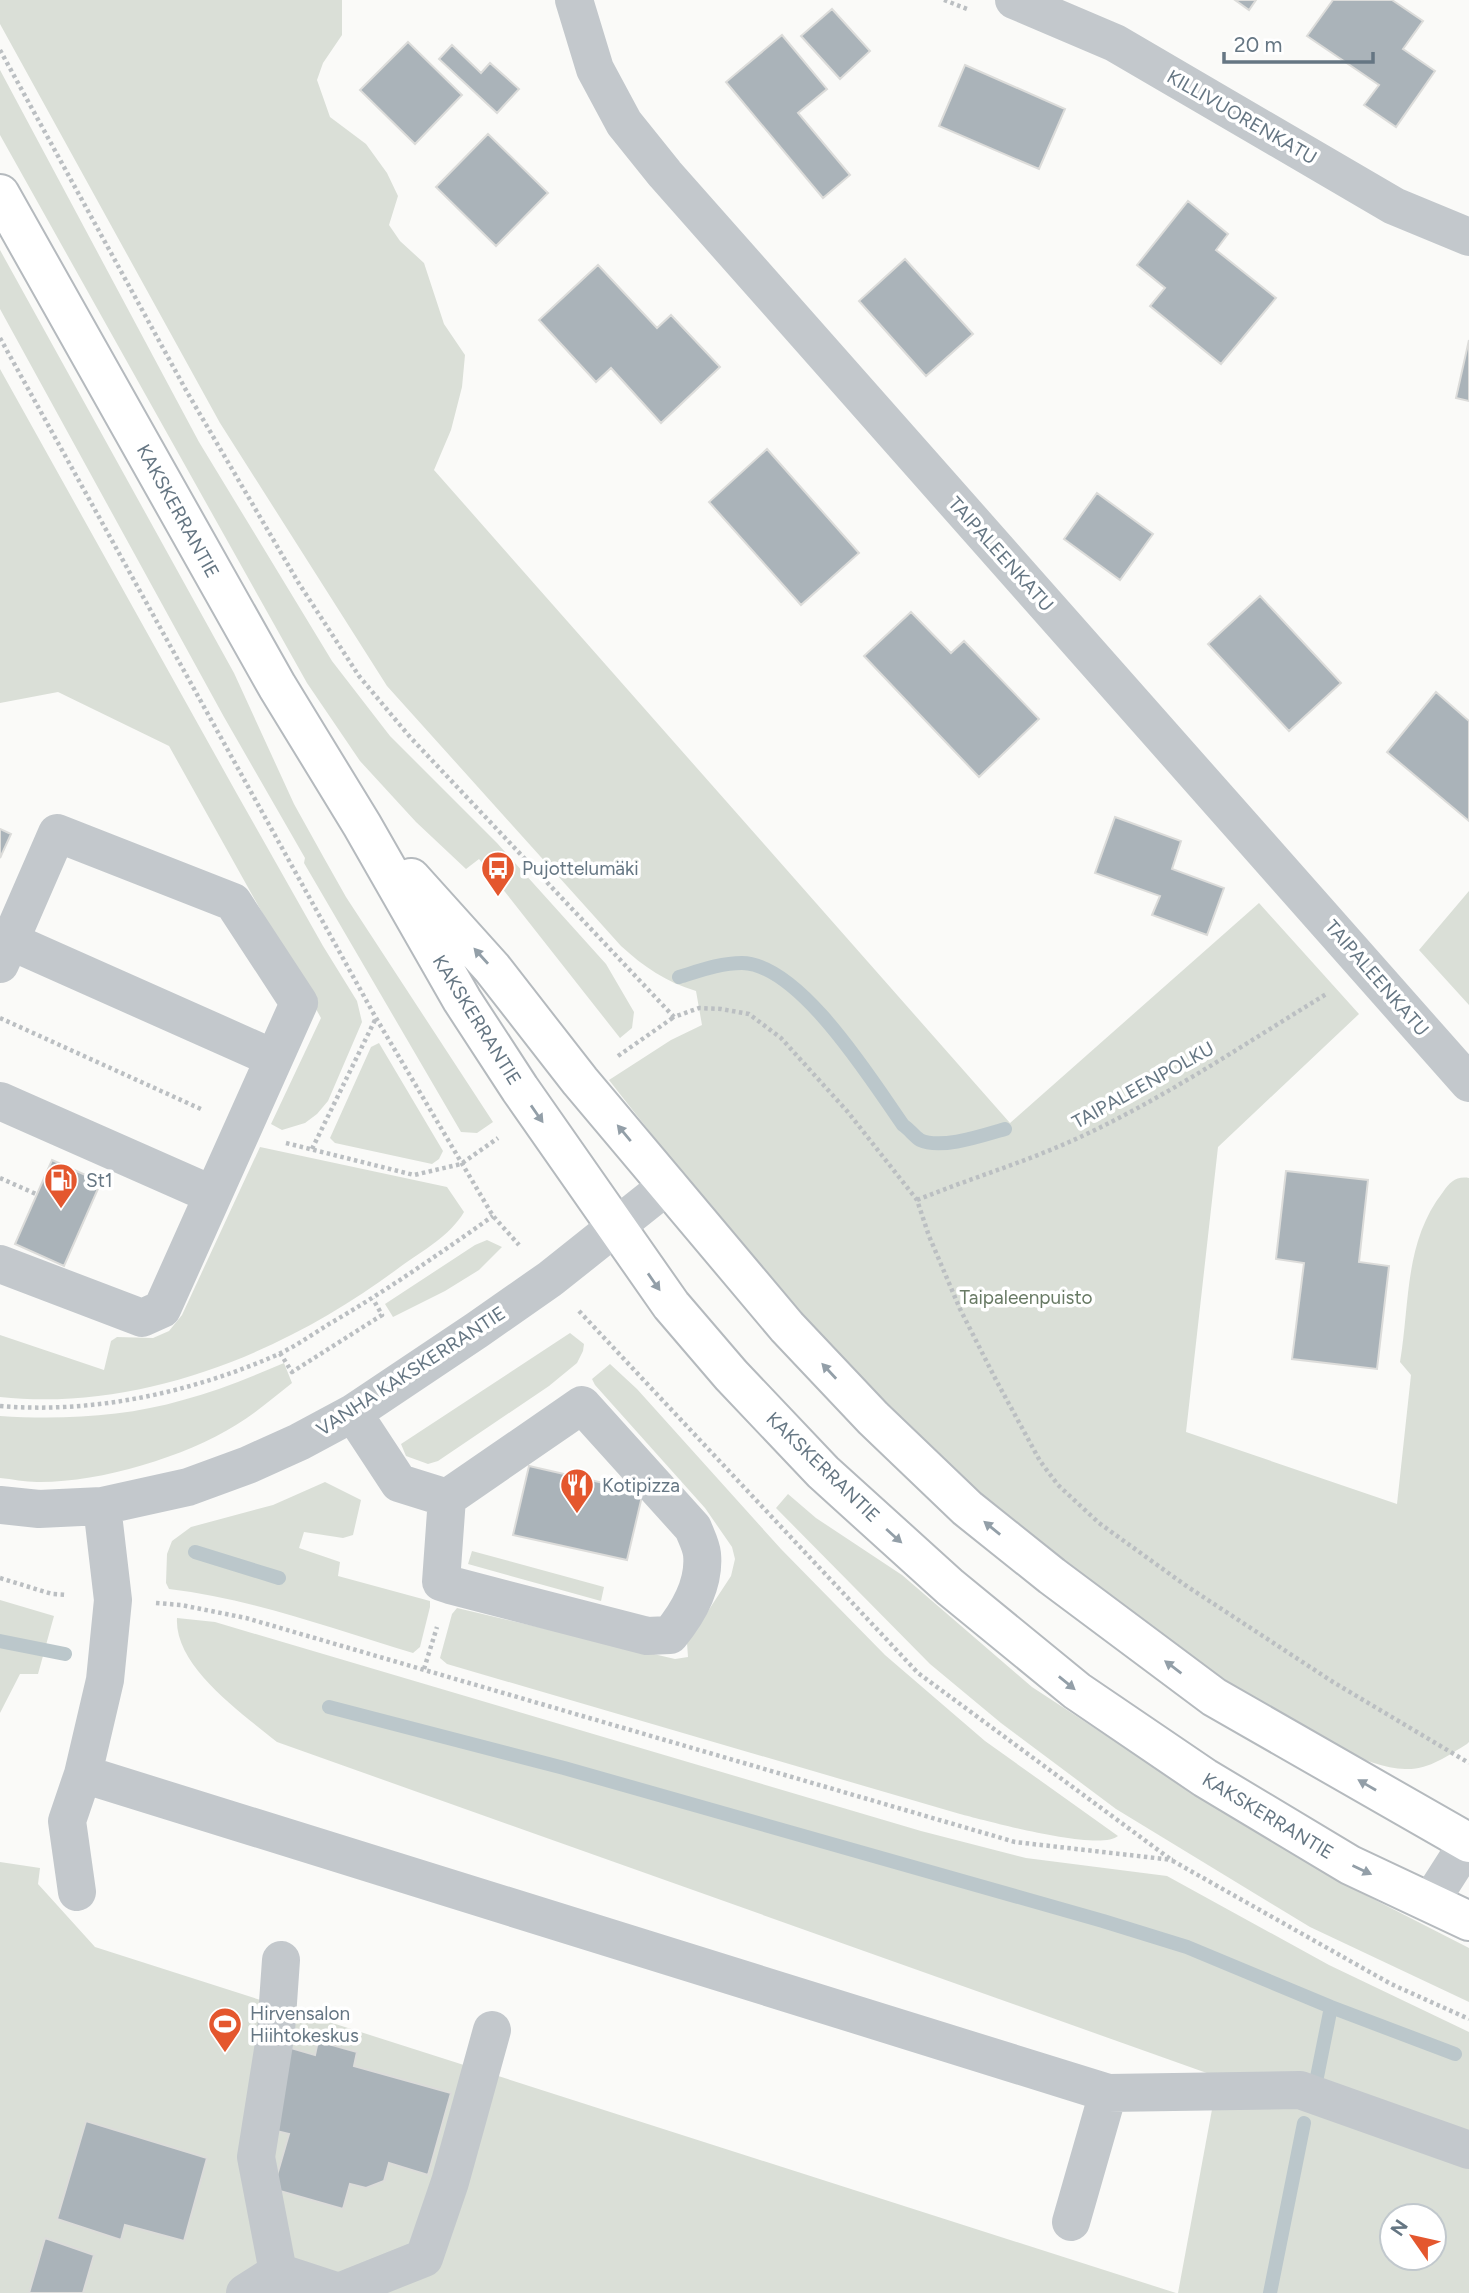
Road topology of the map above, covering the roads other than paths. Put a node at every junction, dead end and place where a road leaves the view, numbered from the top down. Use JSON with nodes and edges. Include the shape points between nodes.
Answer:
{"nodes":[{"id":1,"x":574,"y":0,"type":"edge"},
{"id":2,"x":1014,"y":0,"type":"edge"},
{"id":3,"x":0,"y":194,"type":"edge"},
{"id":4,"x":1469,"y":237,"type":"edge"},
{"id":5,"x":362,"y":825,"type":"junction"},
{"id":6,"x":5,"y":953,"type":"edge"},
{"id":7,"x":273,"y":1058,"type":"junction"},
{"id":8,"x":1469,"y":1083,"type":"edge"},
{"id":9,"x":0,"y":1101,"type":"edge"},
{"id":10,"x":668,"y":1185,"type":"junction"},
{"id":11,"x":213,"y":1195,"type":"junction"},
{"id":12,"x":615,"y":1226,"type":"junction"},
{"id":13,"x":0,"y":1264,"type":"edge"},
{"id":14,"x":353,"y":1413,"type":"junction"},
{"id":15,"x":447,"y":1498,"type":"junction"},
{"id":16,"x":0,"y":1506,"type":"edge"},
{"id":17,"x":102,"y":1506,"type":"junction"},
{"id":18,"x":83,"y":1774,"type":"junction"},
{"id":19,"x":1469,"y":1842,"type":"edge"},
{"id":20,"x":77,"y":1892,"type":"dead end"},
{"id":21,"x":1430,"y":1902,"type":"junction"},
{"id":22,"x":1469,"y":1921,"type":"edge"},
{"id":23,"x":281,"y":1960,"type":"dead end"},
{"id":24,"x":492,"y":2030,"type":"dead end"},
{"id":25,"x":1108,"y":2093,"type":"junction"},
{"id":26,"x":1469,"y":2150,"type":"edge"},
{"id":27,"x":1071,"y":2222,"type":"dead end"},
{"id":28,"x":278,"y":2272,"type":"junction"},
{"id":29,"x":246,"y":2293,"type":"edge"}],
"edges":[{"from":1,"to":8,"type":"street","name":"TAIPALEENKATU","via":[[595,69],[624,123],[665,174]]},
{"from":2,"to":4,"type":"street","name":"KILLIVUORENKATU","via":[[1115,43],[1394,206]]},
{"from":3,"to":5,"type":"main road","name":"KAKSKERRANTIE","via":[[270,674]]},
{"from":10,"to":5,"type":"main road","name":"KAKSKERRANTIE","one_way":true,"via":[[492,968]]},
{"from":5,"to":12,"type":"main road","name":"KAKSKERRANTIE","one_way":true,"via":[[462,1000]]},
{"from":6,"to":7,"type":"street"},
{"from":6,"to":7,"type":"street","via":[[58,832],[233,902],[299,1003]]},
{"from":7,"to":11,"type":"street"},
{"from":9,"to":11,"type":"street"},
{"from":10,"to":12,"type":"street","name":"VANHA KAKSKERRANTIE"},
{"from":19,"to":10,"type":"main road","name":"KAKSKERRANTIE","one_way":true,"via":[[1214,1697],[967,1508],[787,1327]]},
{"from":11,"to":13,"type":"street","via":[[162,1309],[142,1318]]},
{"from":12,"to":14,"type":"street","name":"VANHA KAKSKERRANTIE","via":[[550,1279]]},
{"from":12,"to":21,"type":"main road","name":"KAKSKERRANTIE","one_way":true,"via":[[671,1305],[731,1376],[823,1472],[950,1587],[1077,1691],[1205,1778],[1350,1865]]},
{"from":14,"to":15,"type":"street","via":[[399,1483]]},
{"from":14,"to":17,"type":"street","name":"VANHA KAKSKERRANTIE","via":[[248,1465],[187,1487]]},
{"from":15,"to":15,"type":"street","via":[[582,1405],[693,1528],[702,1553],[701,1577],[685,1616],[670,1635],[647,1636],[450,1585],[442,1582]]},
{"from":16,"to":17,"type":"street","name":"VANHA KAKSKERRANTIE"},
{"from":17,"to":18,"type":"street","via":[[113,1600],[105,1680]]},
{"from":18,"to":20,"type":"street","via":[[67,1821]]},
{"from":18,"to":25,"type":"street"},
{"from":19,"to":21,"type":"street"},
{"from":21,"to":22,"type":"main road","name":"KAKSKERRANTIE"},
{"from":23,"to":28,"type":"street","via":[[276,2031],[256,2157]]},
{"from":24,"to":28,"type":"street","via":[[424,2258],[339,2292]]},
{"from":25,"to":26,"type":"street","via":[[1300,2091]]},
{"from":25,"to":27,"type":"street"},
{"from":28,"to":29,"type":"street"}]}
